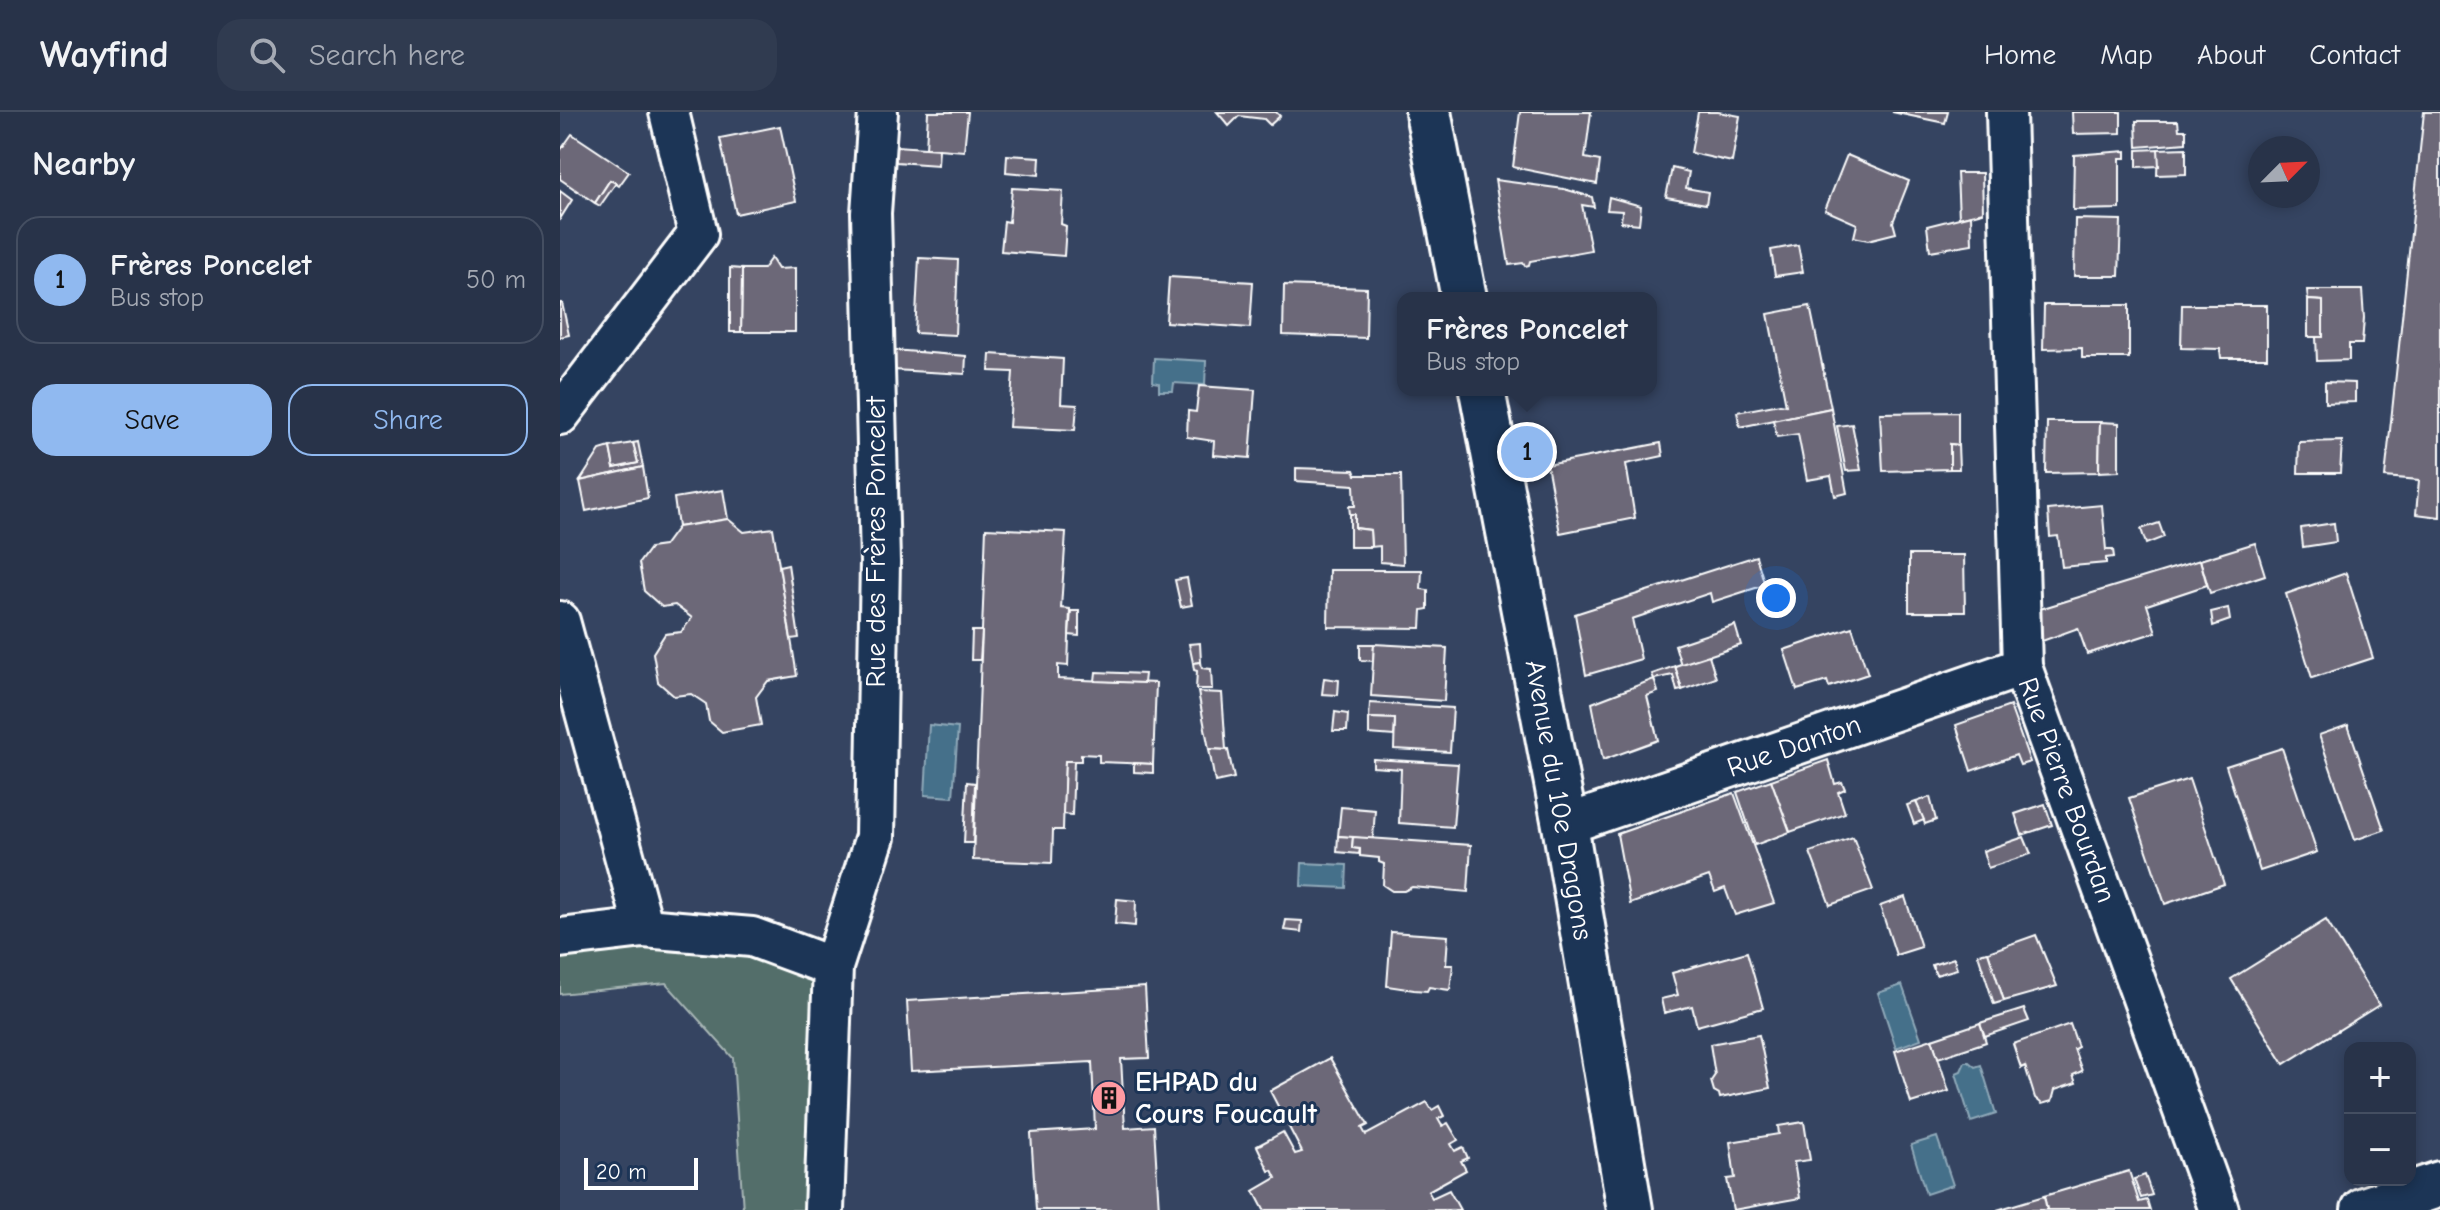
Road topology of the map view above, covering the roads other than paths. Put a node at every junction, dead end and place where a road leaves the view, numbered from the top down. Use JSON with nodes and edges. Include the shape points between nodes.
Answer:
{"nodes":[{"id":1,"x":669,"y":112,"type":"edge"},
{"id":2,"x":878,"y":112,"type":"edge"},
{"id":3,"x":1428,"y":112,"type":"edge"},
{"id":4,"x":2006,"y":112,"type":"edge"},
{"id":5,"x":1463,"y":292,"type":"edge"},
{"id":6,"x":1483,"y":396,"type":"edge"},
{"id":7,"x":560,"y":415,"type":"edge"},
{"id":8,"x":560,"y":621,"type":"edge"},
{"id":9,"x":2022,"y":667,"type":"junction"},
{"id":10,"x":1565,"y":825,"type":"junction"},
{"id":11,"x":644,"y":928,"type":"junction"},
{"id":12,"x":560,"y":938,"type":"edge"},
{"id":13,"x":833,"y":967,"type":"junction"},
{"id":14,"x":2440,"y":1184,"type":"edge"},
{"id":15,"x":824,"y":1210,"type":"edge"},
{"id":16,"x":1630,"y":1210,"type":"edge"},
{"id":17,"x":2219,"y":1210,"type":"edge"},
{"id":18,"x":2364,"y":1210,"type":"edge"}],
"edges":[{"from":1,"to":7,"type":"street","via":[[698,234]]},
{"from":2,"to":13,"type":"street","name":"Rue des Frères Poncelet","via":[[871,213],[880,562],[875,837]]},
{"from":3,"to":5,"type":"main road"},
{"from":4,"to":9,"type":"street","name":"Rue Pierre Bourdan"},
{"from":6,"to":10,"type":"main road","name":"Avenue du 10e Dragons"},
{"from":8,"to":11,"type":"street"},
{"from":9,"to":10,"type":"street","name":"Rue Danton"},
{"from":9,"to":17,"type":"street","name":"Rue Pierre Bourdan"},
{"from":10,"to":16,"type":"main road","name":"Avenue du 10e Dragons"},
{"from":11,"to":12,"type":"street"},
{"from":11,"to":13,"type":"street","via":[[752,937]]},
{"from":13,"to":15,"type":"street","name":"Rue des Frères Poncelet"},
{"from":14,"to":18,"type":"main road"}]}
